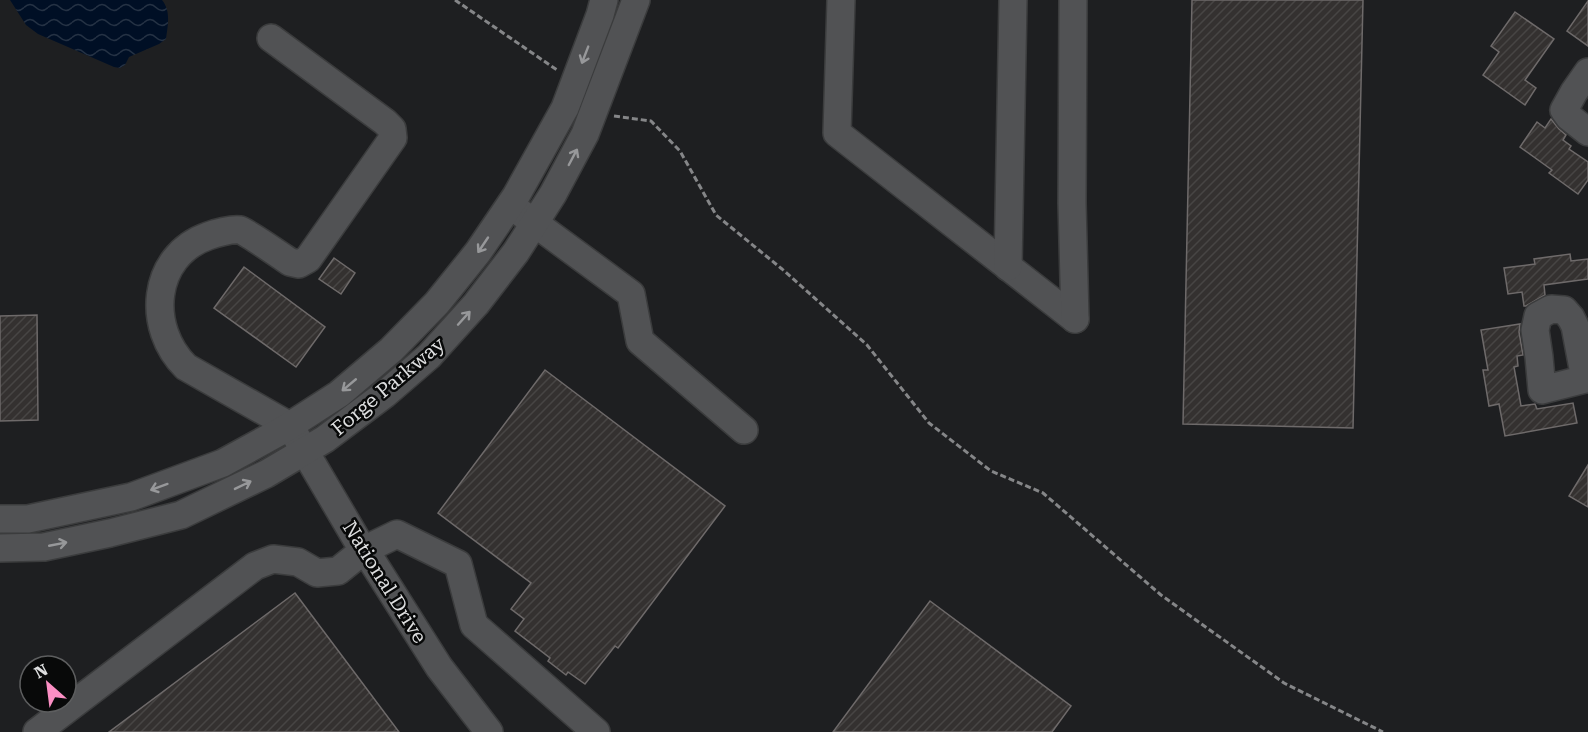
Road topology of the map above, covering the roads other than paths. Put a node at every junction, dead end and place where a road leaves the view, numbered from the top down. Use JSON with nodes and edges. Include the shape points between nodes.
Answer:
{"nodes":[{"id":1,"x":604,"y":0,"type":"edge"},
{"id":2,"x":636,"y":0,"type":"edge"},
{"id":3,"x":841,"y":0,"type":"edge"},
{"id":4,"x":1013,"y":0,"type":"edge"},
{"id":5,"x":1073,"y":0,"type":"edge"},
{"id":6,"x":271,"y":38,"type":"dead end"},
{"id":7,"x":1588,"y":72,"type":"edge"},
{"id":8,"x":568,"y":80,"type":"junction"},
{"id":9,"x":603,"y":110,"type":"junction"},
{"id":10,"x":1588,"y":132,"type":"edge"},
{"id":11,"x":510,"y":205,"type":"junction"},
{"id":12,"x":535,"y":223,"type":"junction"},
{"id":13,"x":1008,"y":267,"type":"junction"},
{"id":14,"x":290,"y":426,"type":"junction"},
{"id":15,"x":744,"y":430,"type":"dead end"},
{"id":16,"x":306,"y":451,"type":"junction"},
{"id":17,"x":0,"y":519,"type":"edge"},
{"id":18,"x":0,"y":548,"type":"edge"},
{"id":19,"x":364,"y":550,"type":"junction"},
{"id":20,"x":37,"y":732,"type":"edge"},
{"id":21,"x":489,"y":732,"type":"edge"},
{"id":22,"x":596,"y":732,"type":"edge"}],
"edges":[{"from":1,"to":8,"type":"street","name":"Forge Parkway","one_way":true},
{"from":2,"to":9,"type":"street","name":"Forge Parkway"},
{"from":3,"to":13,"type":"street","via":[[837,133]]},
{"from":4,"to":13,"type":"street"},
{"from":5,"to":13,"type":"street","via":[[1075,319]]},
{"from":6,"to":14,"type":"street","via":[[385,122],[392,129],[393,138],[308,259],[298,264],[290,262],[240,230],[219,232],[184,249],[173,262],[160,296],[159,313],[175,356],[186,367]]},
{"from":7,"to":10,"type":"street","via":[[1564,110]]},
{"from":8,"to":9,"type":"street"},
{"from":8,"to":11,"type":"street","name":"Forge Parkway","via":[[565,108]]},
{"from":12,"to":9,"type":"street","name":"Forge Parkway","one_way":true,"via":[[585,134]]},
{"from":11,"to":12,"type":"street"},
{"from":11,"to":14,"type":"street","name":"Forge Parkway","one_way":true,"via":[[437,303],[399,342],[339,394]]},
{"from":12,"to":15,"type":"street","via":[[631,294],[640,341]]},
{"from":16,"to":12,"type":"street","name":"Forge Parkway","one_way":true,"via":[[429,356],[476,304]]},
{"from":14,"to":16,"type":"street","name":"National Drive"},
{"from":14,"to":17,"type":"street","name":"Forge Parkway","one_way":true,"via":[[224,463],[131,497],[28,519]]},
{"from":18,"to":16,"type":"street","name":"Forge Parkway","one_way":true,"via":[[44,547],[181,515]]},
{"from":16,"to":19,"type":"street","name":"National Drive"},
{"from":19,"to":20,"type":"street","via":[[338,571],[317,573],[298,562],[273,560],[255,566]]},
{"from":19,"to":21,"type":"street","name":"National Drive","via":[[439,667]]},
{"from":19,"to":22,"type":"street","via":[[397,534],[458,564],[474,625]]}]}
